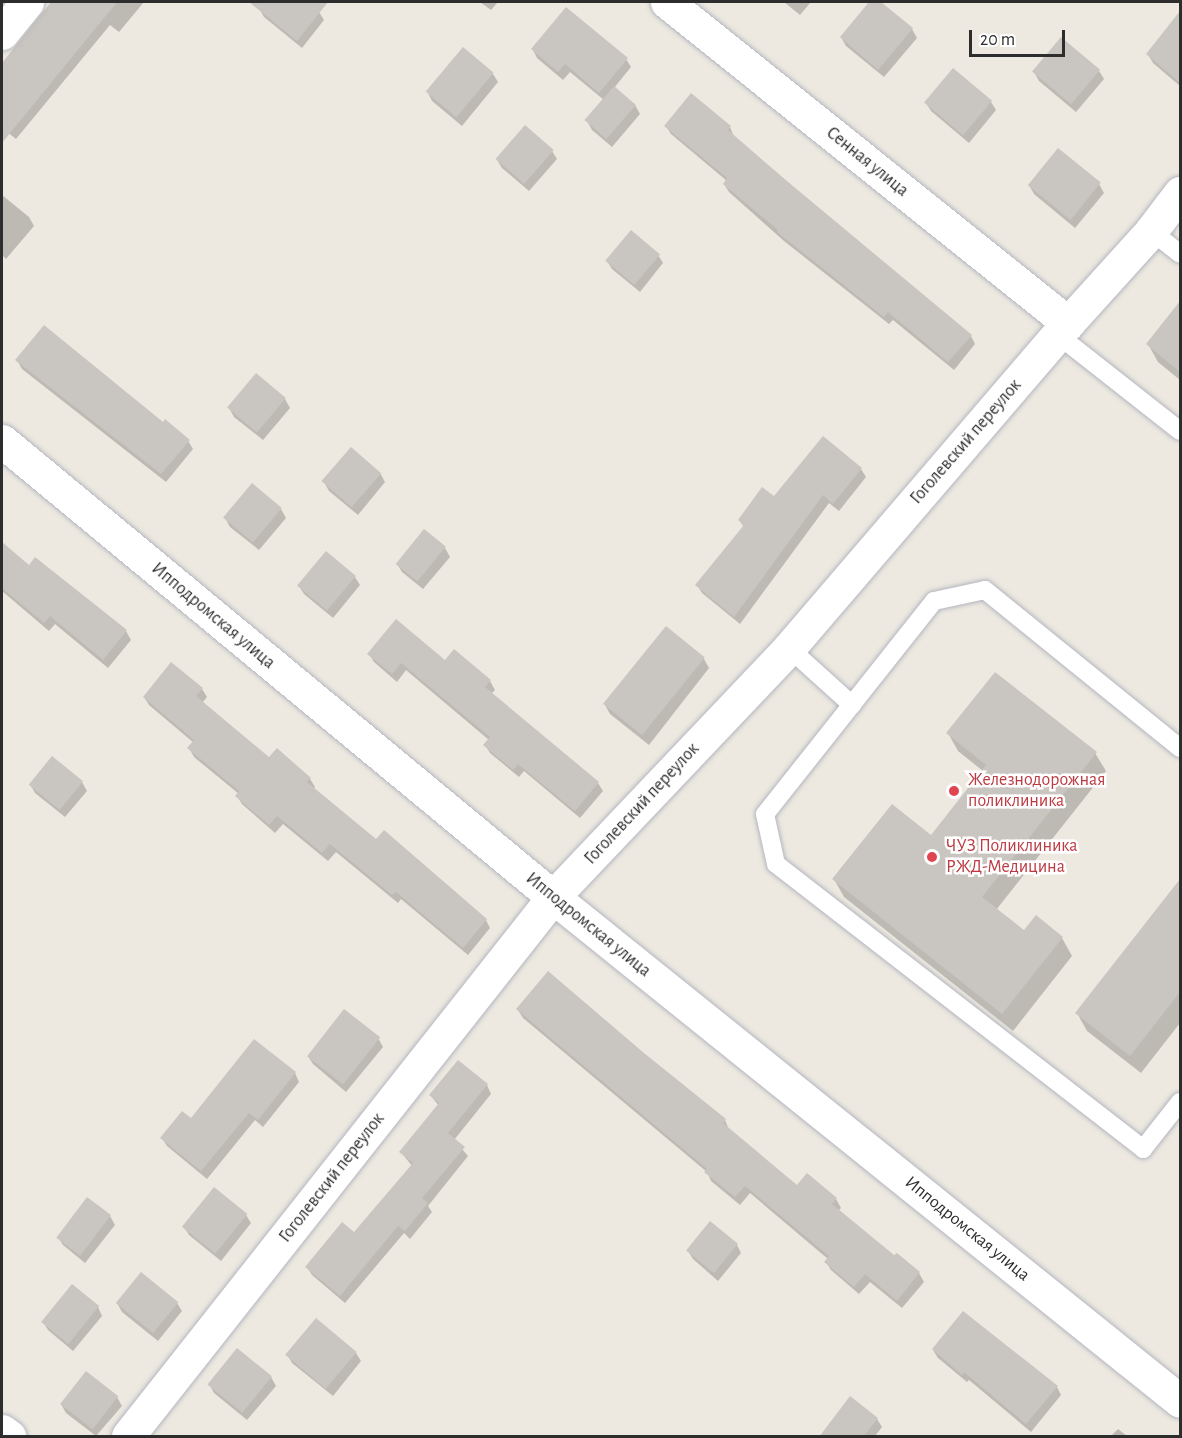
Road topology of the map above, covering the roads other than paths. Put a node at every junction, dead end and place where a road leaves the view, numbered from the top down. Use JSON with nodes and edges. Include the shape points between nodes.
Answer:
{"nodes":[{"id":1,"x":27,"y":2,"type":"edge"},
{"id":2,"x":667,"y":2,"type":"edge"},
{"id":3,"x":2,"y":33,"type":"edge"},
{"id":4,"x":1180,"y":193,"type":"edge"},
{"id":5,"x":1151,"y":231,"type":"junction"},
{"id":6,"x":1180,"y":254,"type":"edge"},
{"id":7,"x":1063,"y":329,"type":"junction"},
{"id":8,"x":1180,"y":431,"type":"edge"},
{"id":9,"x":2,"y":441,"type":"edge"},
{"id":10,"x":789,"y":648,"type":"junction"},
{"id":11,"x":852,"y":705,"type":"junction"},
{"id":12,"x":1180,"y":748,"type":"edge"},
{"id":13,"x":554,"y":897,"type":"junction"},
{"id":14,"x":1180,"y":1102,"type":"edge"},
{"id":15,"x":1180,"y":1401,"type":"edge"},
{"id":16,"x":2,"y":1431,"type":"edge"},
{"id":17,"x":9,"y":1437,"type":"edge"},
{"id":18,"x":128,"y":1437,"type":"edge"}],
"edges":[{"from":1,"to":3,"type":"street"},
{"from":2,"to":7,"type":"street","name":"Сенная улица"},
{"from":4,"to":5,"type":"street","name":"Гоголевский переулок"},
{"from":5,"to":6,"type":"lane"},
{"from":5,"to":7,"type":"street","name":"Гоголевский переулок"},
{"from":7,"to":8,"type":"lane"},
{"from":7,"to":10,"type":"street","name":"Гоголевский переулок"},
{"from":9,"to":13,"type":"street","name":"Ипподромская улица"},
{"from":10,"to":11,"type":"lane"},
{"from":10,"to":13,"type":"street","name":"Гоголевский переулок"},
{"from":11,"to":12,"type":"lane","via":[[934,601],[985,590]]},
{"from":11,"to":14,"type":"lane","via":[[765,814],[776,864],[1143,1149]]},
{"from":13,"to":15,"type":"street","name":"Ипподромская улица"},
{"from":13,"to":18,"type":"street","name":"Гоголевский переулок"},
{"from":16,"to":17,"type":"street"}]}
